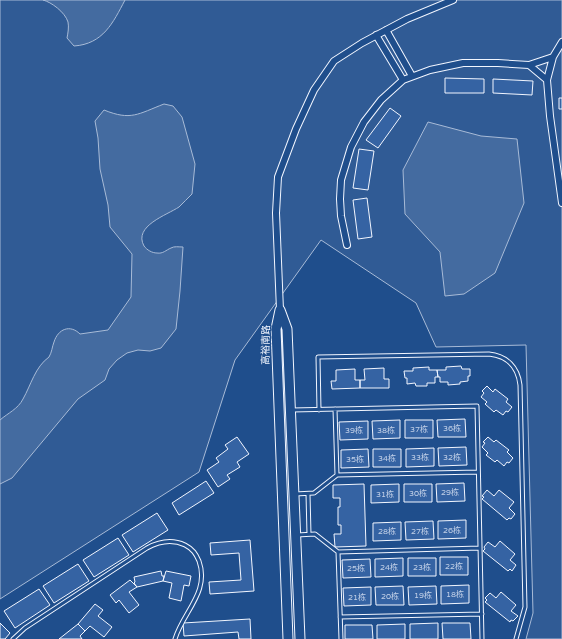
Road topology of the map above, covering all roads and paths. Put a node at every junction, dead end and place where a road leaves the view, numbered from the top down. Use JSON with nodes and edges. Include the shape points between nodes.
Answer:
{"nodes":[{"id":1,"x":453,"y":0,"type":"edge"},
{"id":2,"x":386,"y":30,"type":"junction"},
{"id":3,"x":376,"y":35,"type":"junction"},
{"id":4,"x":562,"y":42,"type":"edge"},
{"id":5,"x":552,"y":57,"type":"junction"},
{"id":6,"x":529,"y":65,"type":"junction"},
{"id":7,"x":412,"y":76,"type":"junction"},
{"id":8,"x":403,"y":80,"type":"junction"},
{"id":9,"x":547,"y":80,"type":"junction"},
{"id":10,"x":562,"y":203,"type":"edge"},
{"id":11,"x":348,"y":245,"type":"dead end"},
{"id":12,"x":280,"y":310,"type":"junction"},
{"id":13,"x":335,"y":409,"type":"junction"},
{"id":14,"x":290,"y":410,"type":"junction"},
{"id":15,"x":319,"y":410,"type":"junction"},
{"id":16,"x":478,"y":472,"type":"junction"},
{"id":17,"x":336,"y":475,"type":"junction"},
{"id":18,"x":294,"y":494,"type":"junction"},
{"id":19,"x":308,"y":494,"type":"junction"},
{"id":20,"x":309,"y":534,"type":"junction"},
{"id":21,"x":295,"y":535,"type":"junction"},
{"id":22,"x":480,"y":548,"type":"junction"},
{"id":23,"x":338,"y":552,"type":"junction"},
{"id":24,"x":482,"y":614,"type":"junction"},
{"id":25,"x":340,"y":617,"type":"junction"},
{"id":26,"x":13,"y":639,"type":"edge"},
{"id":27,"x":175,"y":639,"type":"edge"},
{"id":28,"x":288,"y":639,"type":"edge"},
{"id":29,"x":300,"y":639,"type":"edge"},
{"id":30,"x":340,"y":639,"type":"edge"},
{"id":31,"x":482,"y":639,"type":"edge"},
{"id":32,"x":516,"y":639,"type":"edge"}],
"edges":[{"from":1,"to":2,"type":"street"},
{"from":2,"to":3,"type":"street"},
{"from":2,"to":7,"type":"street"},
{"from":3,"to":8,"type":"street"},
{"from":3,"to":12,"type":"street","via":[[334,61],[314,90],[278,177],[276,213]]},
{"from":4,"to":5,"type":"street"},
{"from":5,"to":6,"type":"street"},
{"from":5,"to":9,"type":"street"},
{"from":6,"to":7,"type":"street","via":[[462,63]]},
{"from":6,"to":9,"type":"street"},
{"from":7,"to":8,"type":"street"},
{"from":8,"to":11,"type":"street","via":[[364,122],[352,147],[341,180],[340,199]]},
{"from":9,"to":10,"type":"street"},
{"from":12,"to":14,"type":"street","name":"高裕南路","via":[[287,329]]},
{"from":12,"to":28,"type":"street","name":"高裕南路","via":[[276,330]]},
{"from":13,"to":15,"type":"lane"},
{"from":13,"to":16,"type":"lane","via":[[477,406]]},
{"from":13,"to":17,"type":"lane"},
{"from":14,"to":15,"type":"lane"},
{"from":14,"to":18,"type":"street","name":"高裕南路"},
{"from":15,"to":32,"type":"lane","via":[[318,358],[489,354],[497,355],[511,363],[519,377],[520,385],[525,607]]},
{"from":16,"to":17,"type":"lane"},
{"from":16,"to":22,"type":"lane"},
{"from":17,"to":19,"type":"lane","via":[[314,493]]},
{"from":18,"to":19,"type":"lane"},
{"from":18,"to":21,"type":"street","name":"高裕南路"},
{"from":19,"to":20,"type":"lane"},
{"from":20,"to":21,"type":"lane"},
{"from":20,"to":23,"type":"lane","via":[[315,534]]},
{"from":21,"to":29,"type":"street","name":"高裕南路"},
{"from":22,"to":23,"type":"lane"},
{"from":22,"to":24,"type":"lane"},
{"from":23,"to":25,"type":"lane"},
{"from":24,"to":25,"type":"lane"},
{"from":24,"to":31,"type":"lane"},
{"from":25,"to":30,"type":"lane"},
{"from":26,"to":27,"type":"lane","via":[[24,628],[147,548],[163,541],[172,541],[188,546],[195,552],[201,576],[196,600],[182,620]]}]}
